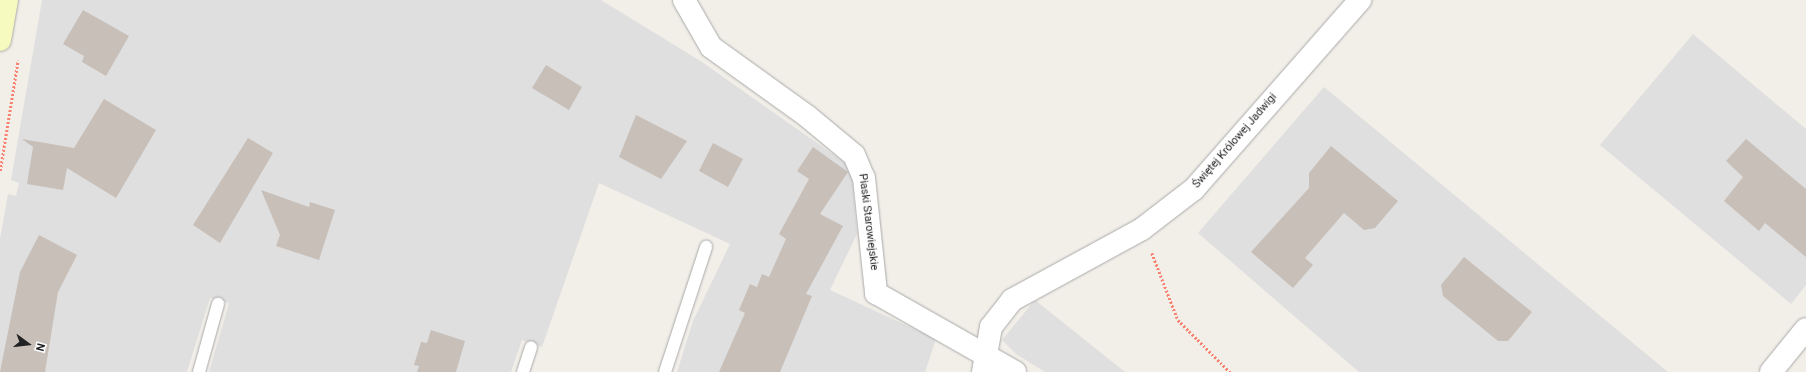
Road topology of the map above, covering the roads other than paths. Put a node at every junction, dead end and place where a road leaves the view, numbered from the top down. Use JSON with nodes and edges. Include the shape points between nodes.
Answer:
{"nodes":[{"id":1,"x":7,"y":0,"type":"edge"},
{"id":2,"x":684,"y":0,"type":"edge"},
{"id":3,"x":1360,"y":0,"type":"edge"},
{"id":4,"x":0,"y":40,"type":"edge"},
{"id":5,"x":706,"y":247,"type":"dead end"},
{"id":6,"x":218,"y":304,"type":"dead end"},
{"id":7,"x":1806,"y":329,"type":"edge"},
{"id":8,"x":531,"y":347,"type":"dead end"},
{"id":9,"x":986,"y":364,"type":"edge"},
{"id":10,"x":199,"y":372,"type":"edge"},
{"id":11,"x":523,"y":372,"type":"edge"},
{"id":12,"x":665,"y":372,"type":"edge"},
{"id":13,"x":1015,"y":372,"type":"edge"},
{"id":14,"x":1771,"y":372,"type":"edge"}],
"edges":[{"from":1,"to":4,"type":"main road"},
{"from":2,"to":9,"type":"street","name":"Piaski Starowiejskie","via":[[711,47],[807,116],[854,155],[864,178],[876,293]]},
{"from":3,"to":9,"type":"street","name":"Świętej Królowej Jadwigi","via":[[1194,189],[1142,229],[1012,300],[991,327]]},
{"from":5,"to":12,"type":"lane"},
{"from":6,"to":10,"type":"lane"},
{"from":7,"to":14,"type":"street"},
{"from":8,"to":11,"type":"lane"},
{"from":9,"to":13,"type":"street","name":"Piaski Starowiejskie"}]}
